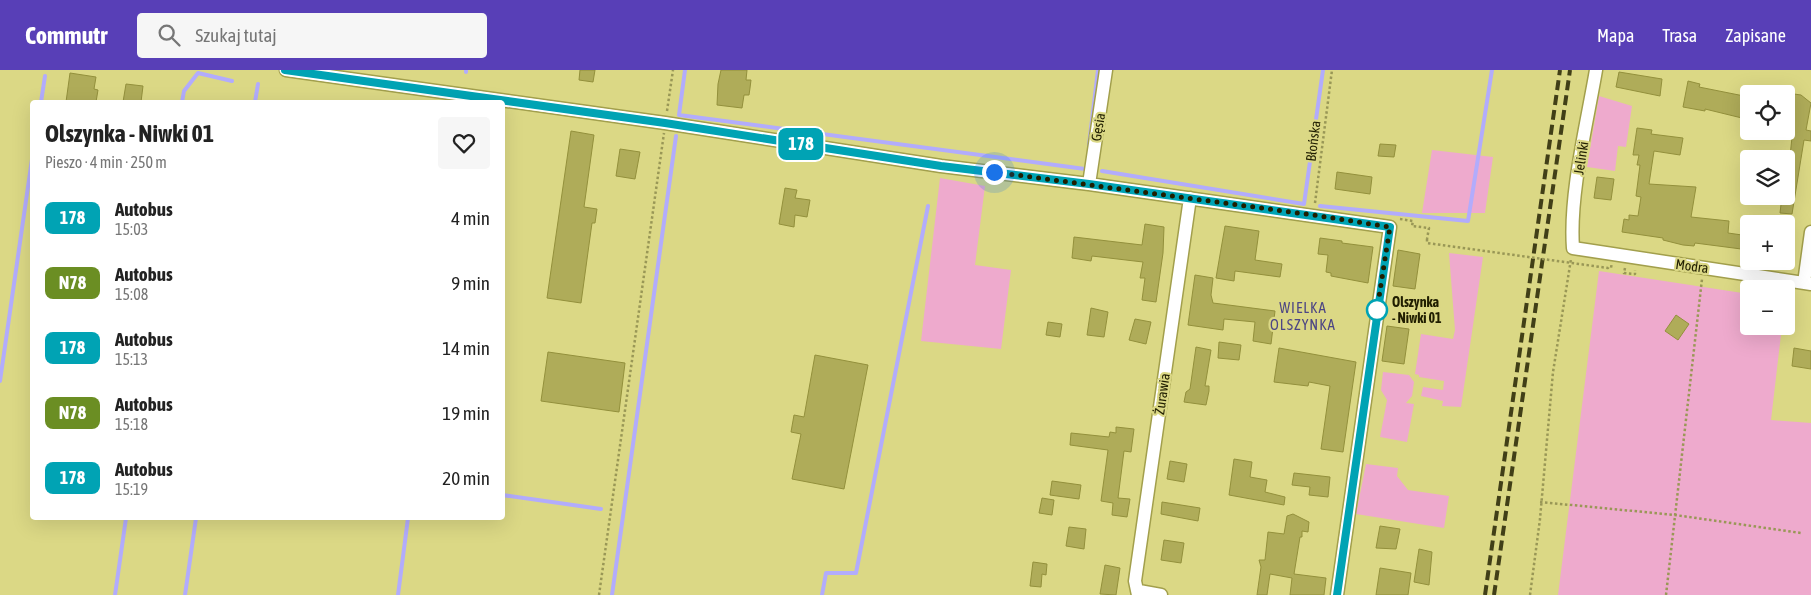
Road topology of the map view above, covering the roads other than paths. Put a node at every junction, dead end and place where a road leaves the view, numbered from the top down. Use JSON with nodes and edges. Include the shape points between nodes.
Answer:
{"nodes":[{"id":1,"x":286,"y":70,"type":"edge"},
{"id":2,"x":1106,"y":70,"type":"edge"},
{"id":3,"x":1596,"y":70,"type":"edge"},
{"id":4,"x":501,"y":100,"type":"edge"},
{"id":5,"x":505,"y":101,"type":"edge"},
{"id":6,"x":1089,"y":184,"type":"junction"},
{"id":7,"x":1190,"y":198,"type":"junction"},
{"id":8,"x":1811,"y":232,"type":"edge"},
{"id":9,"x":1573,"y":248,"type":"joint"},
{"id":10,"x":1807,"y":283,"type":"edge"},
{"id":11,"x":1138,"y":593,"type":"edge"},
{"id":12,"x":1161,"y":595,"type":"edge"},
{"id":13,"x":1337,"y":595,"type":"edge"}],
"edges":[{"from":1,"to":4,"type":"street"},
{"from":2,"to":6,"type":"street","name":"Gęsia"},
{"from":3,"to":9,"type":"street","name":"Jelinki","via":[[1579,168]]},
{"from":5,"to":6,"type":"street","via":[[941,166]]},
{"from":6,"to":7,"type":"street"},
{"from":7,"to":11,"type":"street","name":"Żurawia","via":[[1136,581]]},
{"from":7,"to":13,"type":"street","via":[[1395,223]]},
{"from":8,"to":10,"type":"street"},
{"from":9,"to":10,"type":"street","name":"Modra"},
{"from":11,"to":12,"type":"street","name":"Żurawia"}]}
